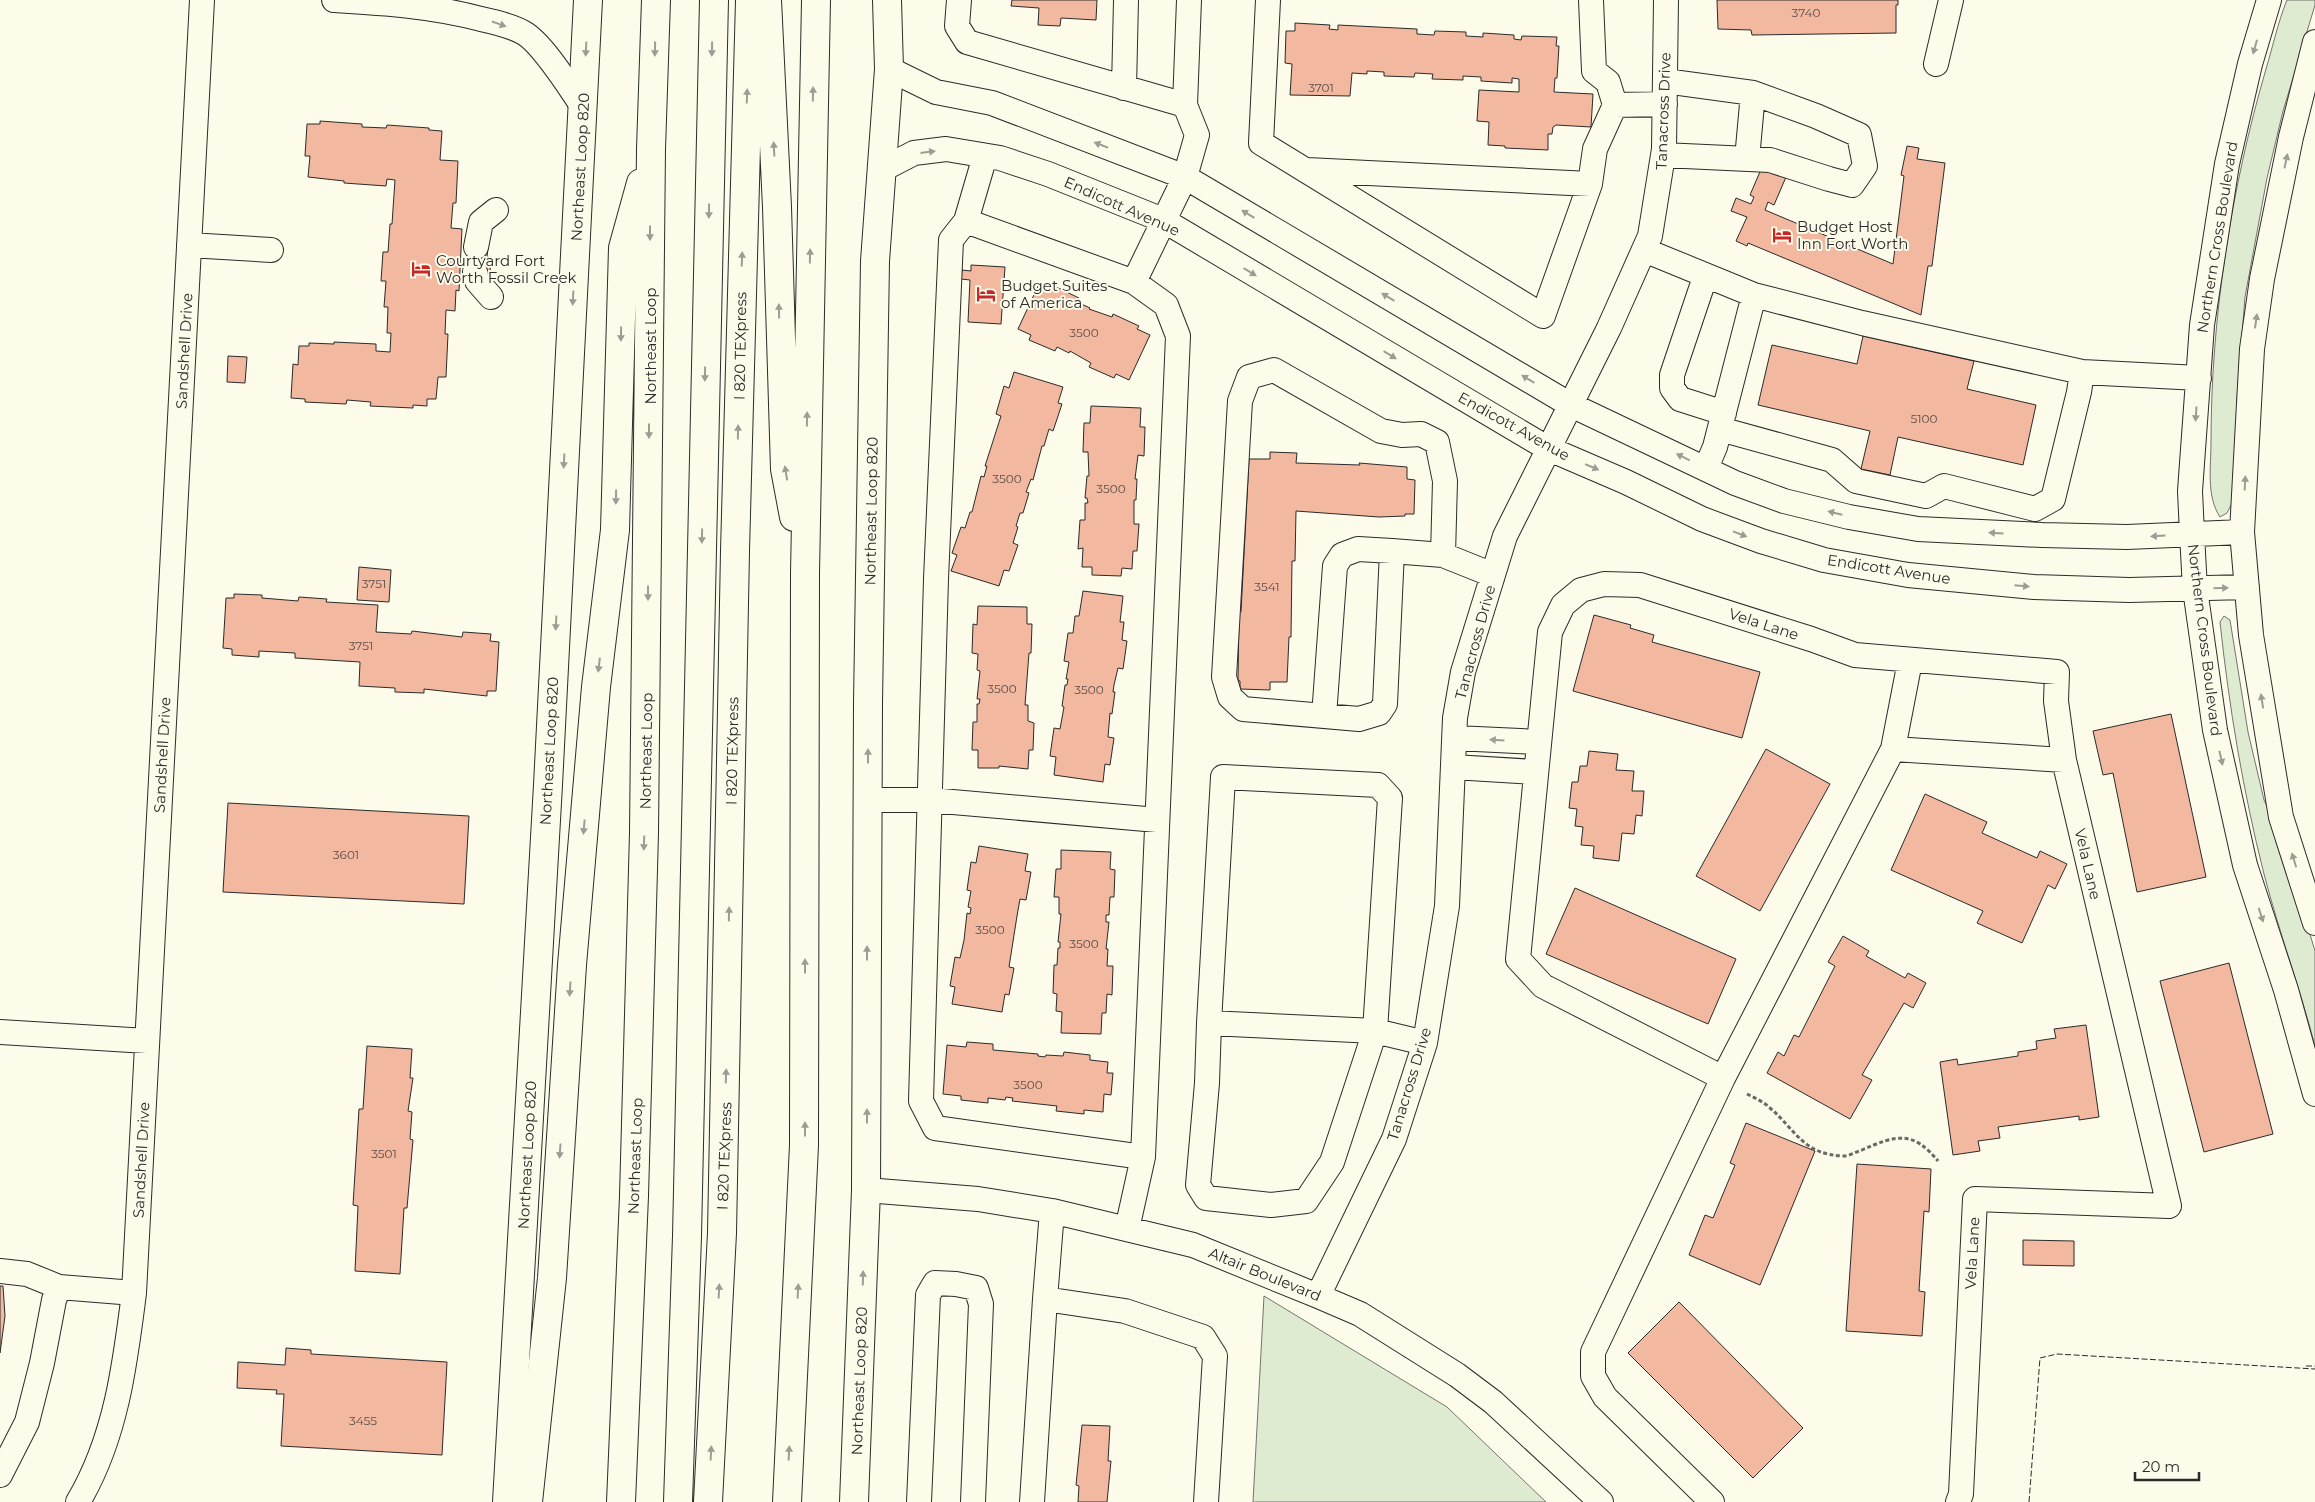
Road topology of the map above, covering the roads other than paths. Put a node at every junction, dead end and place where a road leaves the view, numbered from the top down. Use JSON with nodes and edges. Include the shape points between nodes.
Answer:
{"nodes":[{"id":1,"x":202,"y":0,"type":"edge"},
{"id":2,"x":334,"y":0,"type":"edge"},
{"id":3,"x":480,"y":0,"type":"edge"},
{"id":4,"x":588,"y":0,"type":"edge"},
{"id":5,"x":656,"y":0,"type":"edge"},
{"id":6,"x":714,"y":0,"type":"edge"},
{"id":7,"x":750,"y":0,"type":"edge"},
{"id":8,"x":767,"y":0,"type":"edge"},
{"id":9,"x":816,"y":0,"type":"edge"},
{"id":10,"x":887,"y":0,"type":"edge"},
{"id":11,"x":959,"y":0,"type":"edge"},
{"id":12,"x":1126,"y":0,"type":"edge"},
{"id":13,"x":1189,"y":0,"type":"edge"},
{"id":14,"x":1268,"y":0,"type":"edge"},
{"id":15,"x":1591,"y":0,"type":"edge"},
{"id":16,"x":1666,"y":0,"type":"edge"},
{"id":17,"x":1951,"y":0,"type":"edge"},
{"id":18,"x":2269,"y":0,"type":"edge"},
{"id":19,"x":403,"y":3,"type":"edge"},
{"id":20,"x":452,"y":11,"type":"junction"},
{"id":21,"x":2315,"y":42,"type":"edge"},
{"id":22,"x":1936,"y":64,"type":"dead end"},
{"id":23,"x":889,"y":69,"type":"junction"},
{"id":24,"x":1124,"y":88,"type":"junction"},
{"id":25,"x":1665,"y":92,"type":"junction"},
{"id":26,"x":1753,"y":93,"type":"junction"},
{"id":27,"x":1615,"y":105,"type":"junction"},
{"id":28,"x":1185,"y":106,"type":"junction"},
{"id":29,"x":583,"y":107,"type":"junction"},
{"id":30,"x":651,"y":150,"type":"junction"},
{"id":31,"x":1663,"y":155,"type":"junction"},
{"id":32,"x":985,"y":156,"type":"junction"},
{"id":33,"x":1747,"y":159,"type":"junction"},
{"id":34,"x":883,"y":169,"type":"junction"},
{"id":35,"x":1305,"y":170,"type":"junction"},
{"id":36,"x":1185,"y":177,"type":"junction"},
{"id":37,"x":1590,"y":184,"type":"junction"},
{"id":38,"x":496,"y":210,"type":"dead end"},
{"id":39,"x":1163,"y":220,"type":"junction"},
{"id":40,"x":966,"y":222,"type":"junction"},
{"id":41,"x":189,"y":245,"type":"junction"},
{"id":42,"x":476,"y":247,"type":"dead end"},
{"id":43,"x":271,"y":250,"type":"dead end"},
{"id":44,"x":1644,"y":250,"type":"junction"},
{"id":45,"x":475,"y":272,"type":"dead end"},
{"id":46,"x":1705,"y":277,"type":"junction"},
{"id":47,"x":1134,"y":282,"type":"junction"},
{"id":48,"x":1754,"y":295,"type":"junction"},
{"id":49,"x":491,"y":297,"type":"dead end"},
{"id":50,"x":2082,"y":372,"type":"junction"},
{"id":51,"x":2199,"y":378,"type":"junction"},
{"id":52,"x":1570,"y":404,"type":"junction"},
{"id":53,"x":1722,"y":421,"type":"junction"},
{"id":54,"x":1547,"y":448,"type":"junction"},
{"id":55,"x":1706,"y":468,"type":"junction"},
{"id":56,"x":2242,"y":532,"type":"junction"},
{"id":57,"x":2192,"y":534,"type":"junction"},
{"id":58,"x":1392,"y":551,"type":"junction"},
{"id":59,"x":1443,"y":555,"type":"junction"},
{"id":60,"x":805,"y":573,"type":"junction"},
{"id":61,"x":1493,"y":575,"type":"junction"},
{"id":62,"x":2247,"y":587,"type":"junction"},
{"id":63,"x":2195,"y":589,"type":"junction"},
{"id":64,"x":1910,"y":661,"type":"junction"},
{"id":65,"x":1324,"y":716,"type":"junction"},
{"id":66,"x":1455,"y":738,"type":"junction"},
{"id":67,"x":1539,"y":742,"type":"junction"},
{"id":68,"x":1893,"y":749,"type":"junction"},
{"id":69,"x":2064,"y":760,"type":"junction"},
{"id":70,"x":1453,"y":767,"type":"junction"},
{"id":71,"x":1536,"y":772,"type":"junction"},
{"id":72,"x":867,"y":800,"type":"junction"},
{"id":73,"x":930,"y":800,"type":"junction"},
{"id":74,"x":1157,"y":820,"type":"junction"},
{"id":75,"x":2315,"y":923,"type":"edge"},
{"id":76,"x":1209,"y":1023,"type":"junction"},
{"id":77,"x":1375,"y":1031,"type":"junction"},
{"id":78,"x":0,"y":1032,"type":"edge"},
{"id":79,"x":147,"y":1040,"type":"junction"},
{"id":80,"x":1425,"y":1043,"type":"junction"},
{"id":81,"x":1723,"y":1078,"type":"junction"},
{"id":82,"x":2315,"y":1094,"type":"edge"},
{"id":83,"x":1143,"y":1156,"type":"junction"},
{"id":84,"x":866,"y":1190,"type":"junction"},
{"id":85,"x":1052,"y":1211,"type":"junction"},
{"id":86,"x":1127,"y":1229,"type":"junction"},
{"id":87,"x":0,"y":1271,"type":"edge"},
{"id":88,"x":59,"y":1288,"type":"junction"},
{"id":89,"x":134,"y":1293,"type":"junction"},
{"id":90,"x":1318,"y":1296,"type":"junction"},
{"id":91,"x":1045,"y":1299,"type":"junction"},
{"id":92,"x":0,"y":1475,"type":"edge"},
{"id":93,"x":78,"y":1502,"type":"edge"},
{"id":94,"x":507,"y":1502,"type":"edge"},
{"id":95,"x":528,"y":1502,"type":"edge"},
{"id":96,"x":621,"y":1502,"type":"edge"},
{"id":97,"x":678,"y":1502,"type":"edge"},
{"id":98,"x":708,"y":1502,"type":"edge"},
{"id":99,"x":786,"y":1502,"type":"edge"},
{"id":100,"x":854,"y":1502,"type":"edge"},
{"id":101,"x":919,"y":1502,"type":"edge"},
{"id":102,"x":973,"y":1502,"type":"edge"},
{"id":103,"x":1032,"y":1502,"type":"edge"},
{"id":104,"x":1206,"y":1502,"type":"edge"},
{"id":105,"x":1601,"y":1502,"type":"edge"},
{"id":106,"x":1712,"y":1502,"type":"edge"},
{"id":107,"x":1958,"y":1502,"type":"edge"}],
"edges":[{"from":1,"to":41,"type":"street","name":"Sandshell Drive"},
{"from":2,"to":19,"type":"street"},
{"from":3,"to":20,"type":"street"},
{"from":4,"to":29,"type":"main road","name":"Northeast Loop 820","one_way":true},
{"from":5,"to":30,"type":"main road","name":"Northeast Loop","one_way":true},
{"from":6,"to":97,"type":"main road","one_way":true,"via":[[688,1226]]},
{"from":98,"to":7,"type":"main road","name":"I 820 TEXpress","one_way":true,"via":[[723,1184]]},
{"from":60,"to":8,"type":"main road","one_way":true,"via":[[785,469],[770,11]]},
{"from":60,"to":9,"type":"main road","one_way":true},
{"from":10,"to":23,"type":"main road","name":"Northeast Loop 820"},
{"from":11,"to":24,"type":"street","via":[[957,26],[967,42]]},
{"from":12,"to":24,"type":"street"},
{"from":13,"to":28,"type":"street"},
{"from":14,"to":35,"type":"street","via":[[1261,143]]},
{"from":15,"to":27,"type":"street","via":[[1594,71],[1608,82]]},
{"from":16,"to":25,"type":"street","name":"Tanacross Drive"},
{"from":17,"to":22,"type":"street"},
{"from":18,"to":51,"type":"street","name":"Northern Cross Boulevard","one_way":true,"via":[[2250,64],[2227,164],[2202,325]]},
{"from":19,"to":20,"type":"street"},
{"from":20,"to":29,"type":"street","one_way":true,"via":[[525,33],[550,59]]},
{"from":56,"to":21,"type":"street","one_way":true,"via":[[2252,349],[2262,279],[2291,137]]},
{"from":23,"to":34,"type":"main road","name":"Northeast Loop 820"},
{"from":36,"to":23,"type":"street","one_way":true,"via":[[992,102],[936,92]]},
{"from":24,"to":28,"type":"street"},
{"from":25,"to":26,"type":"street"},
{"from":25,"to":27,"type":"street"},
{"from":25,"to":31,"type":"street","name":"Tanacross Drive"},
{"from":26,"to":33,"type":"street"},
{"from":26,"to":33,"type":"street","via":[[1859,135],[1865,166],[1852,184],[1770,160]]},
{"from":27,"to":37,"type":"street","via":[[1595,150]]},
{"from":28,"to":36,"type":"street","via":[[1197,135]]},
{"from":29,"to":94,"type":"main road","name":"Northeast Loop 820","one_way":true},
{"from":30,"to":95,"type":"main road","one_way":true,"via":[[623,248],[615,530],[596,687],[572,965],[552,1278]]},
{"from":30,"to":96,"type":"main road","name":"Northeast Loop","one_way":true,"via":[[644,823],[634,1196]]},
{"from":31,"to":33,"type":"street"},
{"from":31,"to":44,"type":"street","name":"Tanacross Drive","via":[[1650,236]]},
{"from":34,"to":32,"type":"street","name":"Endicott Avenue","one_way":true,"via":[[914,153],[946,149]]},
{"from":32,"to":39,"type":"street","name":"Endicott Avenue","via":[[1048,174]]},
{"from":32,"to":40,"type":"street"},
{"from":72,"to":34,"type":"main road","name":"Northeast Loop 820","one_way":true,"via":[[875,261]]},
{"from":35,"to":37,"type":"street"},
{"from":35,"to":37,"type":"street","via":[[1543,316]]},
{"from":36,"to":39,"type":"street"},
{"from":52,"to":36,"type":"street","one_way":true},
{"from":38,"to":42,"type":"street","via":[[481,222]]},
{"from":39,"to":47,"type":"street"},
{"from":39,"to":54,"type":"street","name":"Endicott Avenue","one_way":true},
{"from":40,"to":47,"type":"street"},
{"from":40,"to":73,"type":"street","via":[[951,240]]},
{"from":41,"to":43,"type":"street"},
{"from":41,"to":79,"type":"street","name":"Sandshell Drive"},
{"from":44,"to":46,"type":"street"},
{"from":44,"to":52,"type":"street","name":"Tanacross Drive"},
{"from":45,"to":49,"type":"street"},
{"from":46,"to":48,"type":"street"},
{"from":46,"to":53,"type":"street","via":[[1672,375],[1672,388],[1680,399]]},
{"from":47,"to":74,"type":"street","via":[[1166,305],[1178,336]]},
{"from":48,"to":50,"type":"street","via":[[1862,323]]},
{"from":48,"to":53,"type":"street"},
{"from":50,"to":51,"type":"street"},
{"from":50,"to":53,"type":"street","via":[[2053,499],[2035,509],[1944,486],[1926,496],[1856,481],[1832,460]]},
{"from":51,"to":57,"type":"street","name":"Northern Cross Boulevard","one_way":true,"via":[[2190,491]]},
{"from":52,"to":54,"type":"street","name":"Tanacross Drive"},
{"from":55,"to":52,"type":"street","one_way":true},
{"from":53,"to":55,"type":"street"},
{"from":54,"to":61,"type":"street","name":"Tanacross Drive","via":[[1505,536]]},
{"from":54,"to":63,"type":"street","name":"Endicott Avenue","one_way":true,"via":[[1702,519],[1761,542],[1824,560],[1908,575],[2034,587]]},
{"from":57,"to":55,"type":"street","one_way":true,"via":[[2042,536],[1918,529],[1848,517],[1784,501]]},
{"from":56,"to":57,"type":"street"},
{"from":56,"to":62,"type":"street"},
{"from":57,"to":63,"type":"street","name":"Northern Cross Boulevard"},
{"from":58,"to":59,"type":"street"},
{"from":58,"to":65,"type":"street","via":[[1358,549],[1342,555],[1336,566]]},
{"from":58,"to":65,"type":"street","via":[[1385,704],[1379,713],[1359,719]]},
{"from":59,"to":61,"type":"street"},
{"from":59,"to":65,"type":"street","via":[[1445,481],[1437,442],[1420,434],[1381,431],[1274,370],[1249,377],[1240,401],[1224,677],[1230,697],[1243,709]]},
{"from":99,"to":60,"type":"main road","one_way":true,"via":[[804,1145]]},
{"from":61,"to":66,"type":"street","name":"Tanacross Drive","via":[[1464,672],[1455,718]]},
{"from":63,"to":62,"type":"street","name":"Endicott Avenue","one_way":true},
{"from":75,"to":62,"type":"street","one_way":true,"via":[[2281,817],[2251,635]]},
{"from":63,"to":82,"type":"street","name":"Northern Cross Boulevard","one_way":true,"via":[[2215,730],[2245,865],[2286,990]]},
{"from":64,"to":67,"type":"street","name":"Vela Lane","via":[[1855,655],[1640,585],[1604,584],[1581,590],[1563,604],[1550,632]]},
{"from":64,"to":68,"type":"street"},
{"from":64,"to":69,"type":"street","name":"Vela Lane","via":[[2057,672],[2056,701]]},
{"from":67,"to":66,"type":"street","one_way":true},
{"from":66,"to":70,"type":"street","name":"Tanacross Drive"},
{"from":67,"to":71,"type":"street","name":"Vela Lane"},
{"from":68,"to":69,"type":"street"},
{"from":68,"to":81,"type":"street"},
{"from":69,"to":107,"type":"street","name":"Vela Lane","via":[[2169,1206],[1975,1199],[1961,1494]]},
{"from":70,"to":71,"type":"street"},
{"from":70,"to":80,"type":"street","name":"Tanacross Drive","via":[[1447,906]]},
{"from":71,"to":81,"type":"street","name":"Vela Lane","via":[[1518,959],[1543,986]]},
{"from":72,"to":73,"type":"street"},
{"from":84,"to":72,"type":"main road","name":"Northeast Loop 820","one_way":true},
{"from":73,"to":74,"type":"street"},
{"from":73,"to":83,"type":"street","via":[[921,1100],[935,1128]]},
{"from":74,"to":83,"type":"street"},
{"from":76,"to":77,"type":"street"},
{"from":76,"to":77,"type":"street","via":[[1198,1185],[1206,1198],[1271,1205],[1306,1201],[1332,1162]]},
{"from":76,"to":77,"type":"street","via":[[1223,777],[1378,785],[1390,798]]},
{"from":77,"to":80,"type":"street"},
{"from":78,"to":79,"type":"street"},
{"from":79,"to":89,"type":"street","name":"Sandshell Drive"},
{"from":80,"to":90,"type":"street","name":"Tanacross Drive","via":[[1394,1138]]},
{"from":81,"to":106,"type":"street","via":[[1593,1352],[1593,1376],[1605,1397]]},
{"from":83,"to":86,"type":"street"},
{"from":84,"to":85,"type":"street","name":"Altair Boulevard","via":[[978,1200]]},
{"from":100,"to":84,"type":"main road","name":"Northeast Loop 820","one_way":true},
{"from":85,"to":86,"type":"street","name":"Altair Boulevard"},
{"from":85,"to":91,"type":"street"},
{"from":86,"to":90,"type":"street","name":"Altair Boulevard","via":[[1193,1245]]},
{"from":87,"to":88,"type":"street","via":[[27,1274]]},
{"from":88,"to":89,"type":"street"},
{"from":88,"to":92,"type":"street","via":[[26,1422]]},
{"from":89,"to":93,"type":"street","name":"Sandshell Drive","via":[[126,1357],[103,1453]]},
{"from":90,"to":105,"type":"street","name":"Altair Boulevard","via":[[1360,1314],[1458,1376],[1493,1402]]},
{"from":91,"to":103,"type":"street"},
{"from":91,"to":104,"type":"street","via":[[1125,1311],[1203,1337],[1215,1356]]},
{"from":101,"to":102,"type":"street","via":[[928,1295],[935,1283],[942,1283],[976,1288],[981,1304]]}]}
